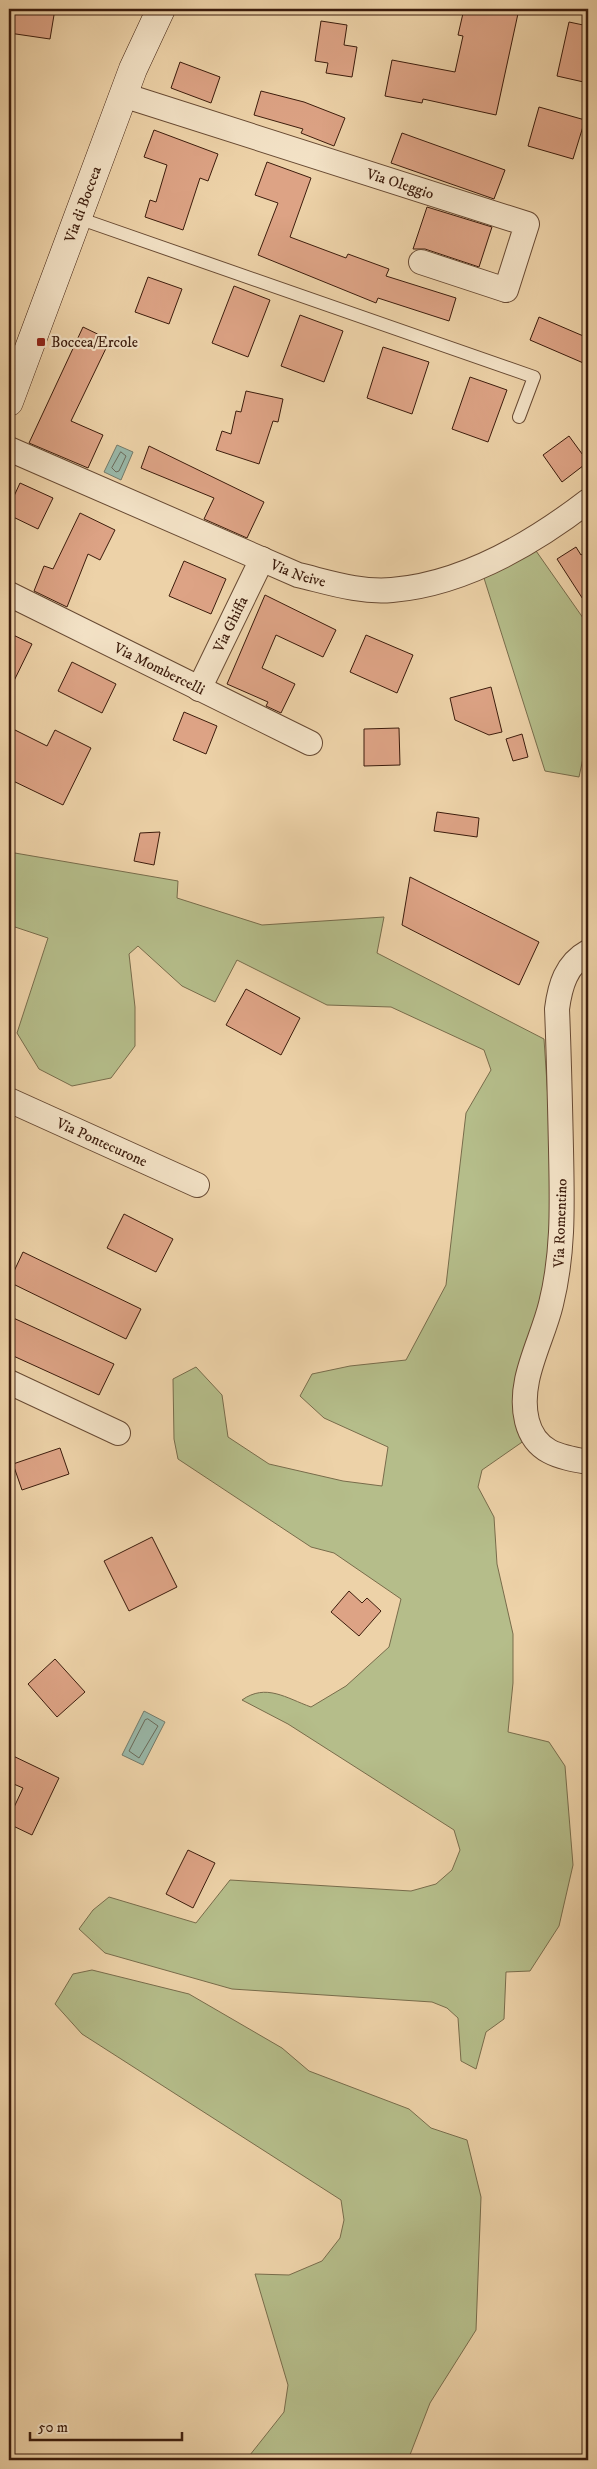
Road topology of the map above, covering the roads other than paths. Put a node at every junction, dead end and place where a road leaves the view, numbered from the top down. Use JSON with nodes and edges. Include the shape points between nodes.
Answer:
{"nodes":[{"id":1,"x":161,"y":9,"type":"edge"},
{"id":2,"x":123,"y":95,"type":"junction"},
{"id":3,"x":78,"y":218,"type":"junction"},
{"id":4,"x":421,"y":262,"type":"dead end"},
{"id":5,"x":9,"y":402,"type":"edge"},
{"id":6,"x":519,"y":417,"type":"dead end"},
{"id":7,"x":9,"y":449,"type":"edge"},
{"id":8,"x":588,"y":501,"type":"edge"},
{"id":9,"x":262,"y":559,"type":"junction"},
{"id":10,"x":9,"y":594,"type":"edge"},
{"id":11,"x":199,"y":689,"type":"junction"},
{"id":12,"x":310,"y":742,"type":"dead end"},
{"id":13,"x":588,"y":952,"type":"edge"},
{"id":14,"x":9,"y":1100,"type":"edge"},
{"id":15,"x":197,"y":1185,"type":"dead end"},
{"id":16,"x":9,"y":1382,"type":"edge"},
{"id":17,"x":118,"y":1433,"type":"dead end"},
{"id":18,"x":588,"y":1462,"type":"edge"}],
"edges":[{"from":1,"to":2,"type":"street","name":"Via di Boccea"},
{"from":2,"to":3,"type":"street","name":"Via di Boccea"},
{"from":2,"to":4,"type":"street","name":"Via Oleggio","via":[[527,224],[506,290]]},
{"from":3,"to":5,"type":"street","name":"Via di Boccea"},
{"from":3,"to":6,"type":"lane","via":[[534,377]]},
{"from":7,"to":9,"type":"street","name":"Via Neive"},
{"from":8,"to":9,"type":"street","name":"Via Neive","via":[[561,522],[491,561],[444,581],[416,587],[390,590],[342,586],[298,574]]},
{"from":9,"to":11,"type":"street","name":"Via Ghiffa"},
{"from":10,"to":11,"type":"street","name":"Via Mombercelli"},
{"from":11,"to":12,"type":"street","name":"Via Mombercelli"},
{"from":13,"to":18,"type":"street","name":"Via Romentino","via":[[571,966],[564,977],[557,1009],[561,1252],[550,1307],[529,1371],[526,1403],[529,1427],[542,1448],[561,1457]]},
{"from":14,"to":15,"type":"street","name":"Via Pontecurone"},
{"from":16,"to":17,"type":"street"}]}
